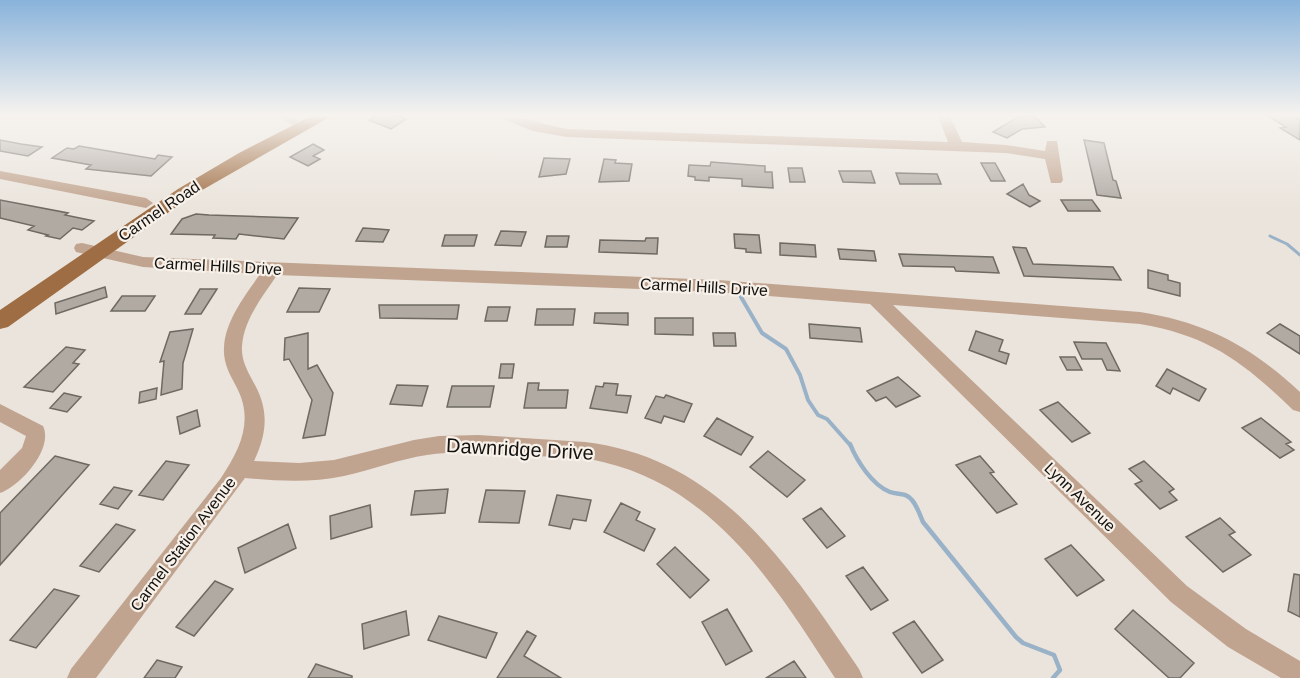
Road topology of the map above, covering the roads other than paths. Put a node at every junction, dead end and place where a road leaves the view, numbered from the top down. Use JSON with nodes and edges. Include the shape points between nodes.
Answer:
{"nodes":[{"id":1,"x":241,"y":146,"type":"edge"},
{"id":2,"x":268,"y":146,"type":"edge"},
{"id":3,"x":945,"y":146,"type":"edge"},
{"id":4,"x":957,"y":146,"type":"joint"},
{"id":5,"x":0,"y":175,"type":"edge"},
{"id":6,"x":1056,"y":180,"type":"dead end"},
{"id":7,"x":146,"y":203,"type":"junction"},
{"id":8,"x":90,"y":250,"type":"junction"},
{"id":9,"x":272,"y":269,"type":"junction"},
{"id":10,"x":876,"y":299,"type":"junction"},
{"id":11,"x":0,"y":304,"type":"edge"},
{"id":12,"x":0,"y":321,"type":"edge"},
{"id":13,"x":1300,"y":404,"type":"edge"},
{"id":14,"x":0,"y":412,"type":"edge"},
{"id":15,"x":239,"y":469,"type":"junction"},
{"id":16,"x":0,"y":484,"type":"edge"},
{"id":17,"x":1300,"y":675,"type":"edge"},
{"id":18,"x":80,"y":678,"type":"edge"},
{"id":19,"x":850,"y":678,"type":"edge"}],
"edges":[{"from":1,"to":7,"type":"main road","name":"Carmel Road"},
{"from":2,"to":8,"type":"main road","name":"Carmel Road"},
{"from":3,"to":4,"type":"street"},
{"from":4,"to":6,"type":"street","via":[[1052,149]]},
{"from":5,"to":7,"type":"street"},
{"from":7,"to":8,"type":"main road","name":"Carmel Road"},
{"from":8,"to":9,"type":"street","name":"Carmel Hills Drive","via":[[143,262]]},
{"from":8,"to":11,"type":"main road","name":"Carmel Road"},
{"from":8,"to":12,"type":"main road","name":"Carmel Road"},
{"from":9,"to":10,"type":"street","name":"Carmel Hills Drive","via":[[718,286]]},
{"from":9,"to":15,"type":"street","name":"Carmel Station Avenue","via":[[243,315],[234,339],[235,367],[255,411],[255,432]]},
{"from":10,"to":13,"type":"street","name":"Carmel Hills Drive","via":[[1140,318],[1181,325],[1211,336],[1248,357]]},
{"from":10,"to":17,"type":"street","name":"Lynn Avenue","via":[[1179,594],[1237,638]]},
{"from":14,"to":16,"type":"street","via":[[36,432],[37,439],[28,455]]},
{"from":15,"to":18,"type":"street","name":"Carmel Station Avenue"},
{"from":15,"to":19,"type":"street","name":"Dawnridge Drive","via":[[311,472],[406,450],[457,444],[572,449],[636,463],[698,492],[734,522],[780,575]]}]}
